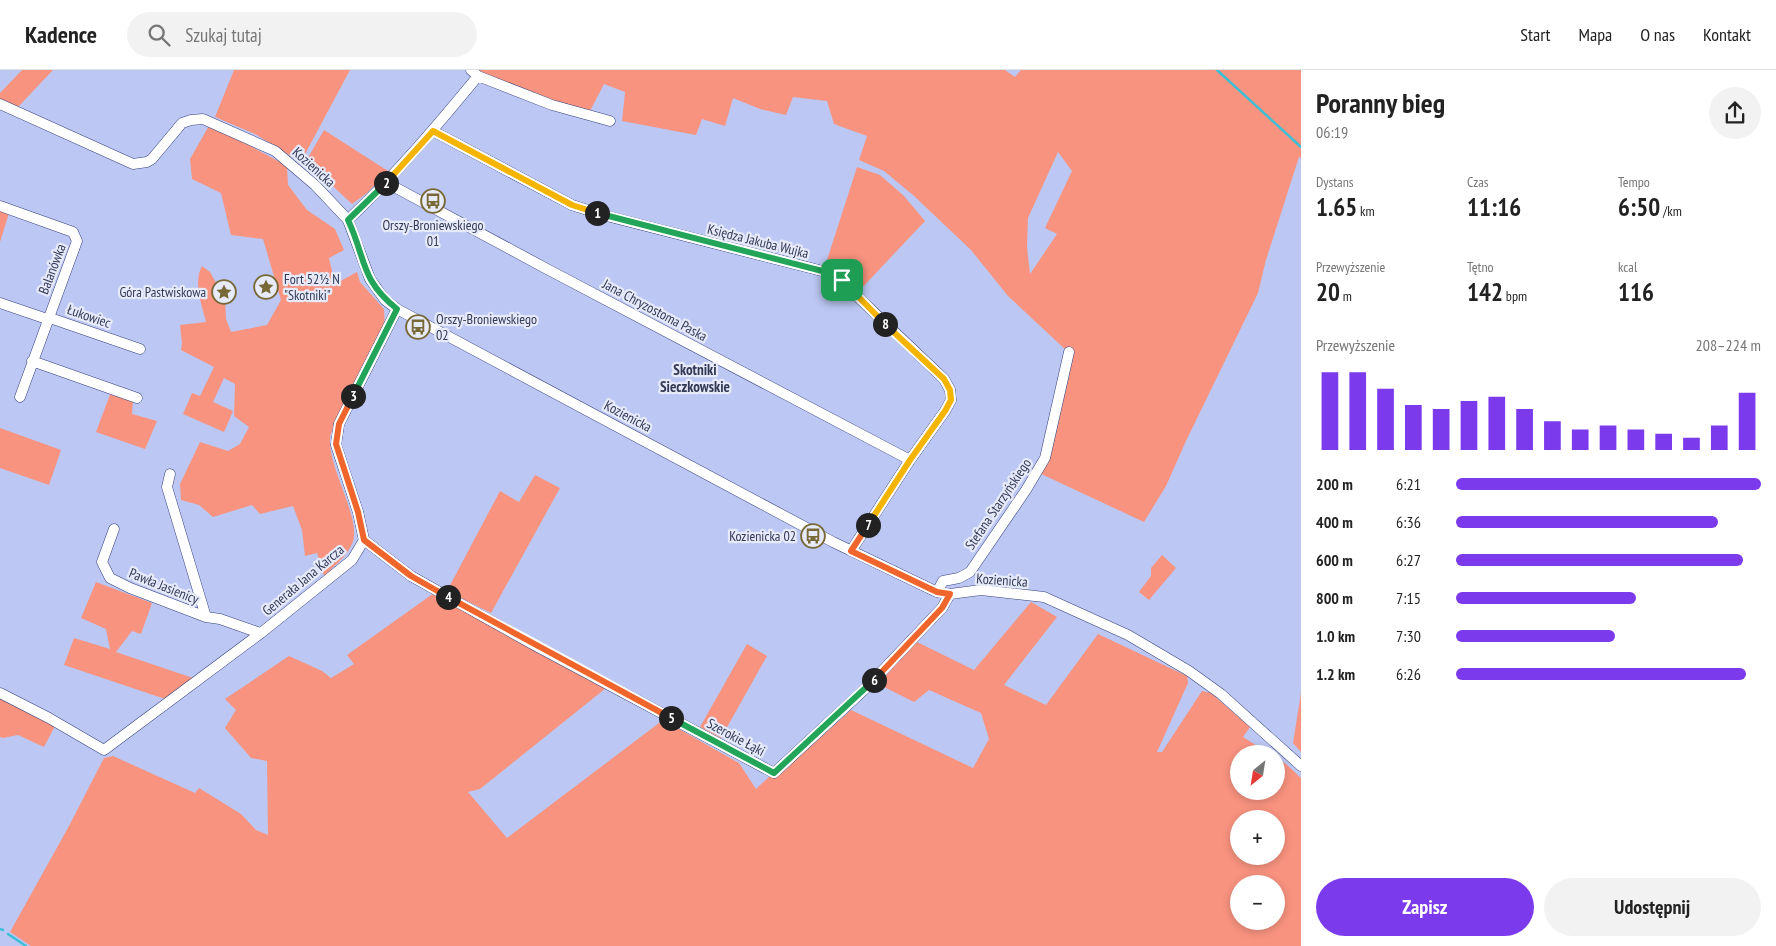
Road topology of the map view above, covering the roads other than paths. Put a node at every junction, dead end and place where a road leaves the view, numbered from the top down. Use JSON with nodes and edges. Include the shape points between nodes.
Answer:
{"nodes":[{"id":1,"x":475,"y":73,"type":"edge"},
{"id":2,"x":0,"y":104,"type":"edge"},
{"id":3,"x":610,"y":121,"type":"dead end"},
{"id":4,"x":433,"y":131,"type":"junction"},
{"id":5,"x":387,"y":182,"type":"junction"},
{"id":6,"x":0,"y":206,"type":"edge"},
{"id":7,"x":348,"y":220,"type":"junction"},
{"id":8,"x":0,"y":303,"type":"edge"},
{"id":9,"x":397,"y":309,"type":"junction"},
{"id":10,"x":47,"y":320,"type":"junction"},
{"id":11,"x":140,"y":349,"type":"dead end"},
{"id":12,"x":1069,"y":352,"type":"dead end"},
{"id":13,"x":32,"y":361,"type":"junction"},
{"id":14,"x":20,"y":397,"type":"dead end"},
{"id":15,"x":137,"y":398,"type":"dead end"},
{"id":16,"x":910,"y":460,"type":"junction"},
{"id":17,"x":170,"y":474,"type":"dead end"},
{"id":18,"x":114,"y":529,"type":"dead end"},
{"id":19,"x":364,"y":540,"type":"junction"},
{"id":20,"x":851,"y":551,"type":"junction"},
{"id":21,"x":937,"y":592,"type":"junction"},
{"id":22,"x":950,"y":594,"type":"junction"},
{"id":23,"x":206,"y":617,"type":"junction"},
{"id":24,"x":260,"y":633,"type":"junction"},
{"id":25,"x":0,"y":693,"type":"edge"},
{"id":26,"x":1301,"y":766,"type":"edge"}],
"edges":[{"from":1,"to":3,"type":"street","via":[[552,105]]},
{"from":1,"to":4,"type":"street"},
{"from":2,"to":7,"type":"street","name":"Kozienicka","via":[[133,164],[152,159],[182,124],[204,119],[275,151],[315,185]]},
{"from":4,"to":5,"type":"street"},
{"from":4,"to":16,"type":"street","name":"Księdza Jakuba Wujka","via":[[565,202],[603,215],[830,273],[842,280],[944,379],[950,390],[951,400],[945,411]]},
{"from":5,"to":7,"type":"street"},
{"from":5,"to":16,"type":"street","name":"Jana Chryzostoma Paska"},
{"from":6,"to":10,"type":"street","name":"Balanówka","via":[[72,232],[77,241]]},
{"from":7,"to":9,"type":"street","name":"Kozienicka","via":[[370,280],[385,300]]},
{"from":8,"to":10,"type":"street","name":"Łukowiec"},
{"from":9,"to":19,"type":"street","via":[[339,424],[336,444]]},
{"from":9,"to":20,"type":"street","name":"Kozienicka"},
{"from":10,"to":11,"type":"street","name":"Łukowiec","via":[[53,319]]},
{"from":10,"to":13,"type":"street","name":"Balanówka"},
{"from":12,"to":21,"type":"street","name":"Stefana Starzyńskiego","via":[[1044,461],[970,572],[943,581]]},
{"from":13,"to":14,"type":"street","name":"Balanówka"},
{"from":13,"to":15,"type":"street"},
{"from":16,"to":20,"type":"street","name":"Księdza Jakuba Wujka"},
{"from":17,"to":23,"type":"street","via":[[167,488]]},
{"from":18,"to":23,"type":"street","name":"Pawła Jasienicy","via":[[102,562],[110,578]]},
{"from":19,"to":22,"type":"street","name":"Szerokie Łąki","via":[[411,576],[774,773],[865,689],[942,608]]},
{"from":19,"to":24,"type":"street","name":"Generała Jana Karcza","via":[[352,560]]},
{"from":20,"to":21,"type":"street","name":"Kozienicka"},
{"from":21,"to":22,"type":"street","name":"Kozienicka"},
{"from":22,"to":26,"type":"street","name":"Kozienicka","via":[[981,590],[1044,597],[1128,634],[1189,670],[1221,694]]},
{"from":23,"to":24,"type":"street","name":"Pawła Jasienicy"},
{"from":24,"to":25,"type":"street","name":"Generała Jana Karcza","via":[[104,750]]}]}
